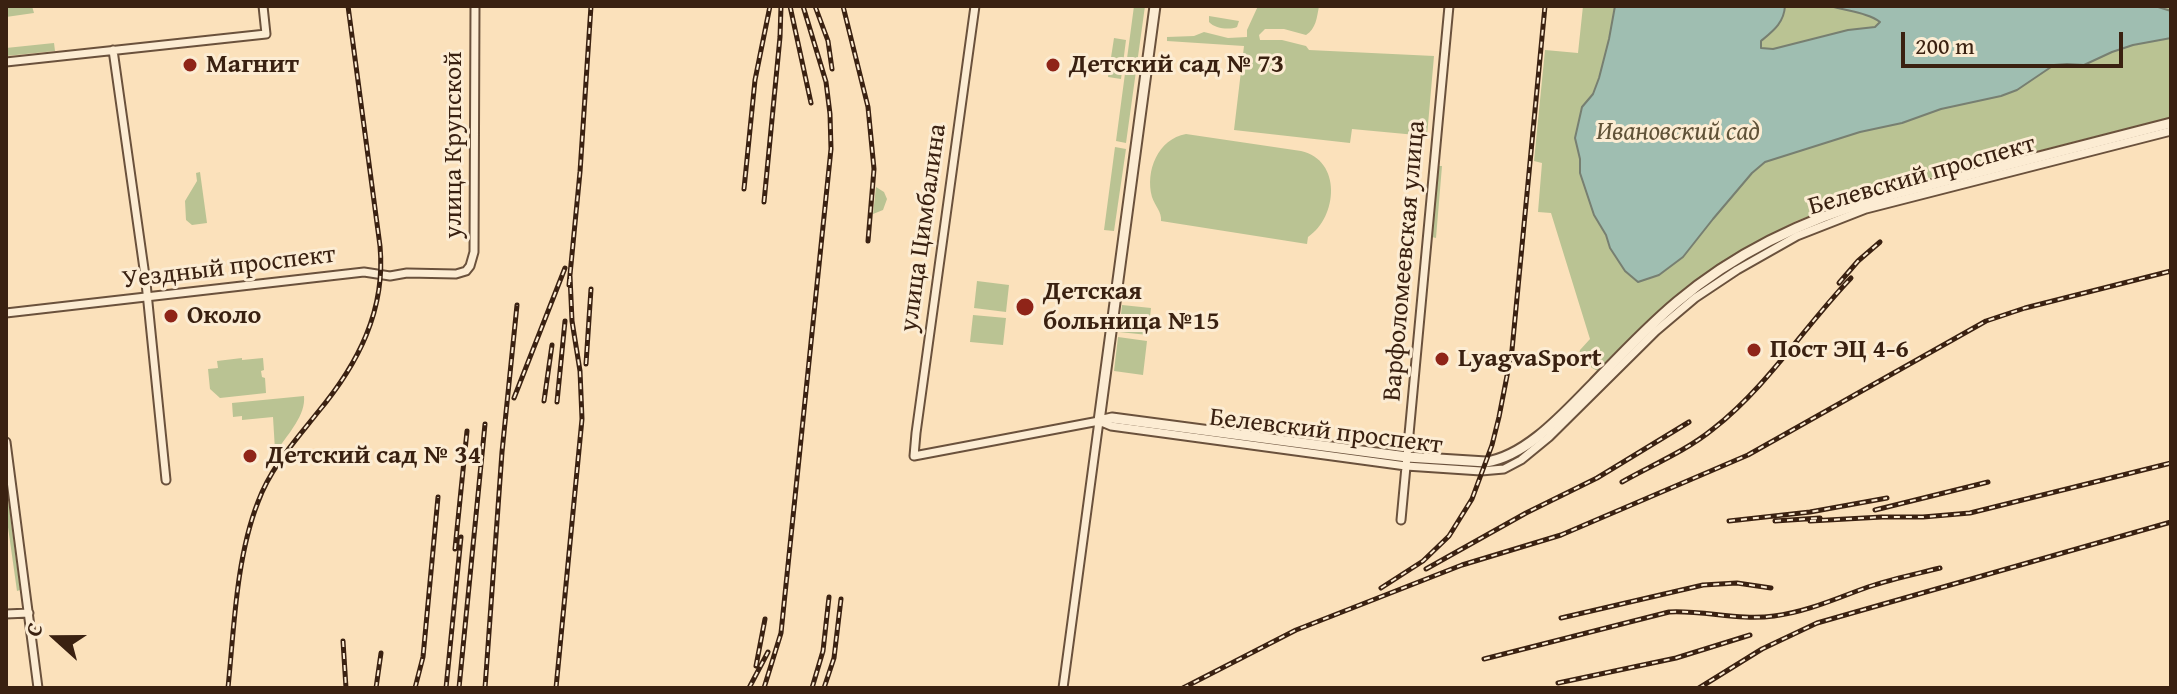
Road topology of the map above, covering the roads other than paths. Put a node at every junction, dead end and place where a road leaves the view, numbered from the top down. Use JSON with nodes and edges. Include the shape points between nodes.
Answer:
{"nodes":[{"id":1,"x":263,"y":6,"type":"edge"},
{"id":2,"x":475,"y":6,"type":"edge"},
{"id":3,"x":975,"y":6,"type":"edge"},
{"id":4,"x":1155,"y":6,"type":"edge"},
{"id":5,"x":1449,"y":6,"type":"edge"},
{"id":6,"x":113,"y":50,"type":"junction"},
{"id":7,"x":6,"y":62,"type":"edge"},
{"id":8,"x":2171,"y":123,"type":"edge"},
{"id":9,"x":2171,"y":131,"type":"edge"},
{"id":10,"x":456,"y":274,"type":"joint"},
{"id":11,"x":148,"y":297,"type":"junction"},
{"id":12,"x":6,"y":313,"type":"edge"},
{"id":13,"x":1099,"y":421,"type":"junction"},
{"id":14,"x":6,"y":442,"type":"edge"},
{"id":15,"x":914,"y":456,"type":"joint"},
{"id":16,"x":1407,"y":462,"type":"junction"},
{"id":17,"x":166,"y":480,"type":"dead end"},
{"id":18,"x":1401,"y":520,"type":"dead end"},
{"id":19,"x":29,"y":613,"type":"junction"},
{"id":20,"x":6,"y":614,"type":"edge"},
{"id":21,"x":38,"y":688,"type":"edge"},
{"id":22,"x":1063,"y":688,"type":"edge"}],
"edges":[{"from":1,"to":6,"type":"street","via":[[266,34]]},
{"from":2,"to":10,"type":"street","name":"улица Крупской","via":[[474,252],[466,271]]},
{"from":3,"to":15,"type":"street","name":"улица Цимбалина"},
{"from":4,"to":13,"type":"street"},
{"from":5,"to":16,"type":"street","name":"Варфоломеевская улица"},
{"from":6,"to":7,"type":"street"},
{"from":6,"to":11,"type":"street"},
{"from":8,"to":16,"type":"street","name":"Белевский проспект","via":[[1883,197],[1795,228],[1678,301],[1560,417],[1516,452],[1486,462]]},
{"from":9,"to":16,"type":"street","name":"Белевский проспект","via":[[1866,209],[1797,236],[1695,298],[1549,437],[1510,467],[1497,471]]},
{"from":10,"to":11,"type":"street","name":"Уездный проспект","via":[[364,272]]},
{"from":11,"to":12,"type":"street","name":"Уездный проспект"},
{"from":11,"to":17,"type":"street"},
{"from":13,"to":15,"type":"street","name":"Белевский проспект"},
{"from":13,"to":16,"type":"street","name":"Белевский проспект","via":[[1112,418]]},
{"from":13,"to":22,"type":"street"},
{"from":14,"to":19,"type":"street"},
{"from":16,"to":18,"type":"street","name":"Варфоломеевская улица"},
{"from":19,"to":20,"type":"street"},
{"from":19,"to":21,"type":"street"}]}
